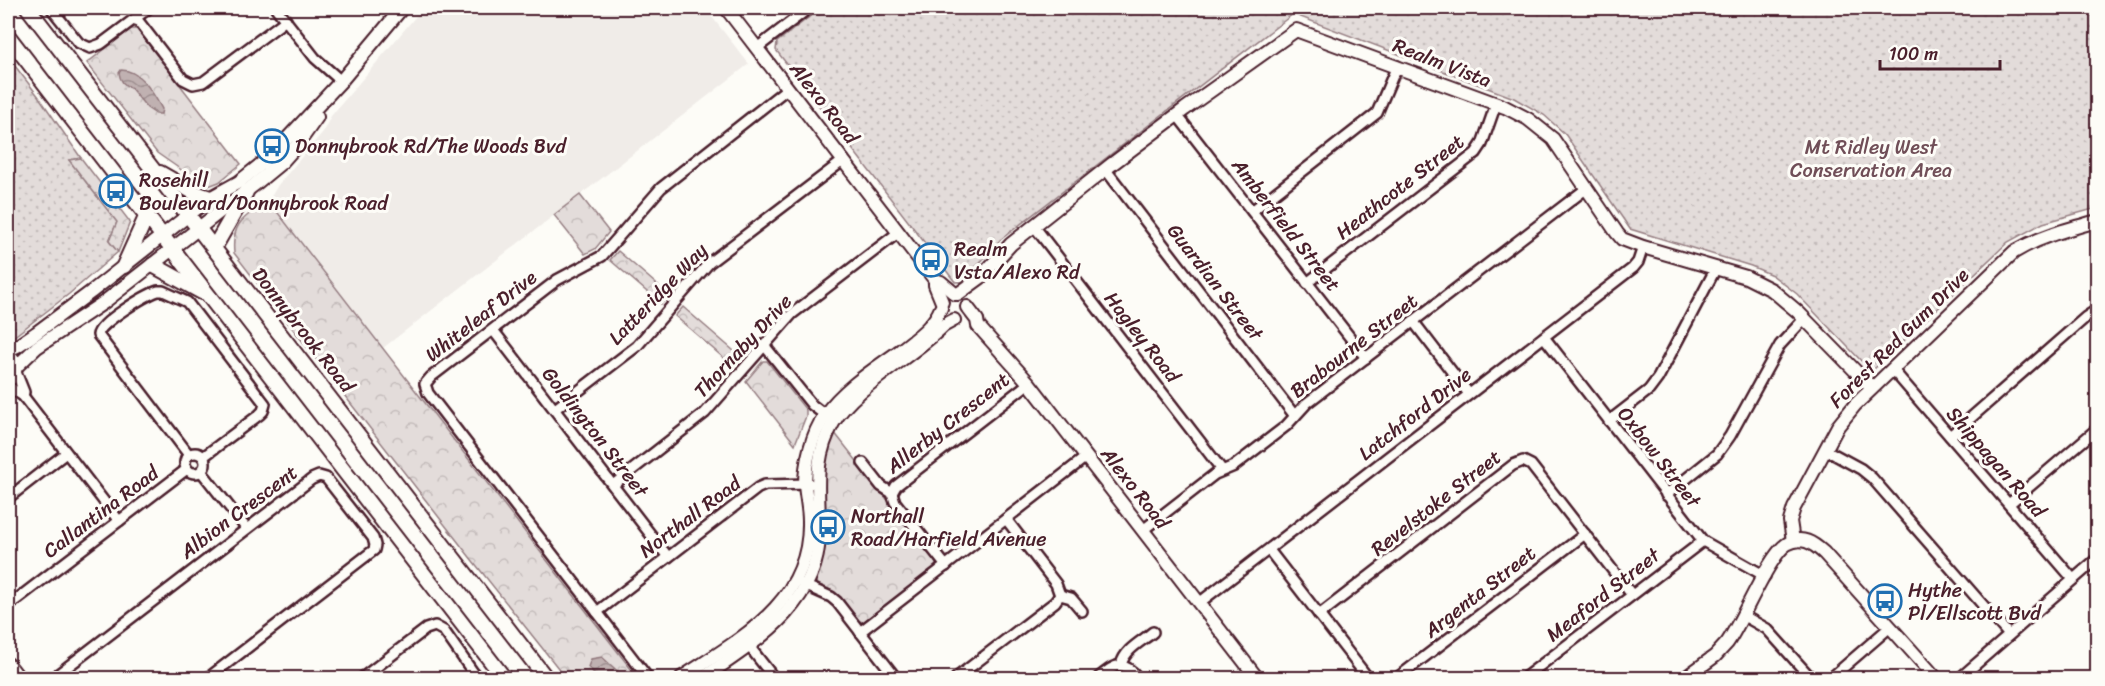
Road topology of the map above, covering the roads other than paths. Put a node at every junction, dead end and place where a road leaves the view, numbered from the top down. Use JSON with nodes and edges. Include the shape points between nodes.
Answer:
{"nodes":[{"id":1,"x":28,"y":8,"type":"edge"},
{"id":2,"x":51,"y":8,"type":"edge"},
{"id":3,"x":149,"y":8,"type":"edge"},
{"id":4,"x":276,"y":8,"type":"edge"},
{"id":5,"x":402,"y":8,"type":"edge"},
{"id":6,"x":726,"y":8,"type":"edge"},
{"id":7,"x":809,"y":8,"type":"edge"},
{"id":8,"x":136,"y":18,"type":"junction"},
{"id":9,"x":286,"y":20,"type":"junction"},
{"id":10,"x":8,"y":36,"type":"edge"},
{"id":11,"x":757,"y":48,"type":"junction"},
{"id":12,"x":1397,"y":66,"type":"junction"},
{"id":13,"x":341,"y":81,"type":"junction"},
{"id":14,"x":788,"y":88,"type":"junction"},
{"id":15,"x":1496,"y":104,"type":"junction"},
{"id":16,"x":1177,"y":115,"type":"junction"},
{"id":17,"x":843,"y":160,"type":"junction"},
{"id":18,"x":153,"y":169,"type":"junction"},
{"id":19,"x":1106,"y":170,"type":"junction"},
{"id":20,"x":1587,"y":188,"type":"junction"},
{"id":21,"x":246,"y":192,"type":"junction"},
{"id":22,"x":210,"y":198,"type":"junction"},
{"id":23,"x":1252,"y":211,"type":"junction"},
{"id":24,"x":147,"y":215,"type":"junction"},
{"id":25,"x":189,"y":215,"type":"junction"},
{"id":26,"x":2097,"y":220,"type":"edge"},
{"id":27,"x":1034,"y":225,"type":"junction"},
{"id":28,"x":199,"y":228,"type":"junction"},
{"id":29,"x":899,"y":232,"type":"junction"},
{"id":30,"x":162,"y":236,"type":"junction"},
{"id":31,"x":1643,"y":247,"type":"junction"},
{"id":32,"x":172,"y":248,"type":"junction"},
{"id":33,"x":214,"y":248,"type":"junction"},
{"id":34,"x":153,"y":265,"type":"junction"},
{"id":35,"x":124,"y":266,"type":"junction"},
{"id":36,"x":1716,"y":268,"type":"junction"},
{"id":37,"x":935,"y":280,"type":"junction"},
{"id":38,"x":1307,"y":283,"type":"junction"},
{"id":39,"x":209,"y":296,"type":"junction"},
{"id":40,"x":962,"y":300,"type":"junction"},
{"id":41,"x":942,"y":305,"type":"junction"},
{"id":42,"x":2097,"y":309,"type":"edge"},
{"id":43,"x":1804,"y":319,"type":"junction"},
{"id":44,"x":957,"y":320,"type":"junction"},
{"id":45,"x":1413,"y":321,"type":"junction"},
{"id":46,"x":978,"y":326,"type":"junction"},
{"id":47,"x":493,"y":330,"type":"junction"},
{"id":48,"x":1545,"y":337,"type":"junction"},
{"id":49,"x":764,"y":345,"type":"junction"},
{"id":50,"x":8,"y":350,"type":"edge"},
{"id":51,"x":8,"y":355,"type":"edge"},
{"id":52,"x":1366,"y":358,"type":"junction"},
{"id":53,"x":1892,"y":369,"type":"junction"},
{"id":54,"x":13,"y":373,"type":"edge"},
{"id":55,"x":1029,"y":383,"type":"junction"},
{"id":56,"x":8,"y":386,"type":"edge"},
{"id":57,"x":1872,"y":388,"type":"junction"},
{"id":58,"x":1469,"y":394,"type":"junction"},
{"id":59,"x":23,"y":396,"type":"junction"},
{"id":60,"x":555,"y":410,"type":"junction"},
{"id":61,"x":825,"y":415,"type":"junction"},
{"id":62,"x":1295,"y":416,"type":"junction"},
{"id":63,"x":1609,"y":421,"type":"junction"},
{"id":64,"x":2097,"y":428,"type":"edge"},
{"id":65,"x":1950,"y":436,"type":"junction"},
{"id":66,"x":1826,"y":450,"type":"junction"},
{"id":67,"x":66,"y":453,"type":"junction"},
{"id":68,"x":189,"y":455,"type":"junction"},
{"id":69,"x":203,"y":457,"type":"junction"},
{"id":70,"x":1086,"y":457,"type":"junction"},
{"id":71,"x":862,"y":463,"type":"dead end"},
{"id":72,"x":187,"y":469,"type":"junction"},
{"id":73,"x":1222,"y":470,"type":"junction"},
{"id":74,"x":201,"y":471,"type":"junction"},
{"id":75,"x":811,"y":484,"type":"junction"},
{"id":76,"x":613,"y":485,"type":"junction"},
{"id":77,"x":892,"y":493,"type":"junction"},
{"id":78,"x":1666,"y":495,"type":"junction"},
{"id":79,"x":8,"y":498,"type":"edge"},
{"id":80,"x":2009,"y":504,"type":"junction"},
{"id":81,"x":1006,"y":519,"type":"junction"},
{"id":82,"x":119,"y":522,"type":"junction"},
{"id":83,"x":246,"y":528,"type":"junction"},
{"id":84,"x":1143,"y":530,"type":"junction"},
{"id":85,"x":1585,"y":534,"type":"junction"},
{"id":86,"x":1703,"y":541,"type":"junction"},
{"id":87,"x":1793,"y":541,"type":"junction"},
{"id":88,"x":1269,"y":550,"type":"junction"},
{"id":89,"x":668,"y":557,"type":"junction"},
{"id":90,"x":2097,"y":558,"type":"edge"},
{"id":91,"x":946,"y":566,"type":"junction"},
{"id":92,"x":1765,"y":576,"type":"junction"},
{"id":93,"x":2073,"y":579,"type":"junction"},
{"id":94,"x":802,"y":583,"type":"junction"},
{"id":95,"x":1060,"y":595,"type":"junction"},
{"id":96,"x":1632,"y":595,"type":"junction"},
{"id":97,"x":1199,"y":603,"type":"junction"},
{"id":98,"x":8,"y":606,"type":"edge"},
{"id":99,"x":1082,"y":611,"type":"dead end"},
{"id":100,"x":597,"y":612,"type":"junction"},
{"id":101,"x":1319,"y":615,"type":"junction"},
{"id":102,"x":1744,"y":616,"type":"junction"},
{"id":103,"x":1890,"y":627,"type":"junction"},
{"id":104,"x":860,"y":632,"type":"junction"},
{"id":105,"x":1153,"y":632,"type":"dead end"},
{"id":106,"x":2009,"y":635,"type":"junction"},
{"id":107,"x":745,"y":641,"type":"junction"},
{"id":108,"x":8,"y":664,"type":"edge"},
{"id":109,"x":1121,"y":665,"type":"junction"},
{"id":110,"x":1689,"y":677,"type":"edge"},
{"id":111,"x":19,"y":678,"type":"edge"},
{"id":112,"x":53,"y":678,"type":"edge"},
{"id":113,"x":208,"y":678,"type":"edge"},
{"id":114,"x":362,"y":678,"type":"edge"},
{"id":115,"x":477,"y":678,"type":"edge"},
{"id":116,"x":504,"y":678,"type":"edge"},
{"id":117,"x":546,"y":678,"type":"edge"},
{"id":118,"x":648,"y":678,"type":"edge"},
{"id":119,"x":681,"y":678,"type":"edge"},
{"id":120,"x":704,"y":678,"type":"edge"},
{"id":121,"x":774,"y":678,"type":"edge"},
{"id":122,"x":896,"y":678,"type":"edge"},
{"id":123,"x":956,"y":678,"type":"edge"},
{"id":124,"x":1098,"y":678,"type":"edge"},
{"id":125,"x":1138,"y":678,"type":"edge"},
{"id":126,"x":1257,"y":678,"type":"edge"},
{"id":127,"x":1368,"y":678,"type":"edge"},
{"id":128,"x":1397,"y":678,"type":"edge"},
{"id":129,"x":1524,"y":678,"type":"edge"},
{"id":130,"x":1811,"y":678,"type":"edge"},
{"id":131,"x":1831,"y":678,"type":"edge"},
{"id":132,"x":1936,"y":678,"type":"edge"},
{"id":133,"x":1959,"y":678,"type":"edge"}],
"edges":[{"from":1,"to":18,"type":"main road","name":"Donnybrook Road"},
{"from":2,"to":8,"type":"street","via":[[79,43],[88,48],[101,44]]},
{"from":3,"to":8,"type":"street"},
{"from":4,"to":9,"type":"street"},
{"from":5,"to":13,"type":"street"},
{"from":6,"to":11,"type":"street","name":"Alexo Road"},
{"from":7,"to":11,"type":"street"},
{"from":8,"to":9,"type":"street","via":[[183,79],[193,84],[203,82]]},
{"from":9,"to":13,"type":"street","via":[[315,58]]},
{"from":10,"to":24,"type":"main road"},
{"from":11,"to":14,"type":"street","name":"Alexo Road"},
{"from":12,"to":15,"type":"street","name":"Realm Vista"},
{"from":12,"to":16,"type":"street","name":"Realm Vista","via":[[1296,30]]},
{"from":12,"to":23,"type":"street","via":[[1377,113]]},
{"from":13,"to":21,"type":"street","via":[[298,144]]},
{"from":13,"to":22,"type":"street","via":[[270,157]]},
{"from":14,"to":17,"type":"street","name":"Alexo Road"},
{"from":14,"to":47,"type":"street","name":"Whiteleaf Drive","via":[[666,183],[602,256],[557,280]]},
{"from":15,"to":20,"type":"street","name":"Realm Vista","via":[[1528,119],[1548,135]]},
{"from":15,"to":38,"type":"street","name":"Heathcote Street","via":[[1476,153]]},
{"from":16,"to":19,"type":"street","name":"Realm Vista"},
{"from":16,"to":23,"type":"street","name":"Amberfield Street"},
{"from":17,"to":29,"type":"street","name":"Alexo Road"},
{"from":17,"to":60,"type":"street","name":"Latteridge Way","via":[[710,263],[637,346]]},
{"from":18,"to":22,"type":"main road"},
{"from":18,"to":25,"type":"main road","name":"Donnybrook Road"},
{"from":19,"to":27,"type":"street","name":"Realm Vista"},
{"from":19,"to":62,"type":"street","name":"Guardian Street"},
{"from":20,"to":31,"type":"street","name":"Realm Vista","via":[[1617,233]]},
{"from":20,"to":45,"type":"street","name":"Brabourne Street"},
{"from":21,"to":28,"type":"street"},
{"from":21,"to":33,"type":"main road"},
{"from":22,"to":25,"type":"street"},
{"from":23,"to":38,"type":"street","name":"Amberfield Street"},
{"from":24,"to":30,"type":"main road"},
{"from":24,"to":35,"type":"main road"},
{"from":25,"to":28,"type":"main road","name":"Donnybrook Road"},
{"from":25,"to":30,"type":"street"},
{"from":26,"to":53,"type":"street","name":"Forest Red Gum Drive","via":[[2052,233],[2014,252]]},
{"from":27,"to":40,"type":"street","name":"Realm Vista","via":[[1004,250]]},
{"from":27,"to":73,"type":"street","name":"Hagley Road"},
{"from":28,"to":32,"type":"street"},
{"from":28,"to":33,"type":"main road","name":"Donnybrook Road"},
{"from":29,"to":37,"type":"street","name":"Alexo Road"},
{"from":29,"to":49,"type":"street","name":"Thornaby Drive","via":[[792,314]]},
{"from":30,"to":32,"type":"main road"},
{"from":30,"to":35,"type":"street"},
{"from":31,"to":36,"type":"street","name":"Realm Vista"},
{"from":31,"to":48,"type":"street","name":"Latchford Drive","via":[[1636,266]]},
{"from":32,"to":34,"type":"street"},
{"from":32,"to":39,"type":"main road"},
{"from":33,"to":117,"type":"main road","name":"Donnybrook Road"},
{"from":34,"to":39,"type":"main road"},
{"from":34,"to":54,"type":"street","via":[[50,338]]},
{"from":35,"to":50,"type":"street"},
{"from":36,"to":43,"type":"street","name":"Realm Vista","via":[[1772,290]]},
{"from":36,"to":63,"type":"street","via":[[1658,378],[1649,390]]},
{"from":37,"to":40,"type":"street","name":"Alexo Road"},
{"from":37,"to":41,"type":"street","name":"Alexo Road"},
{"from":38,"to":52,"type":"street","name":"Amberfield Street"},
{"from":39,"to":116,"type":"main road"},
{"from":40,"to":41,"type":"street","via":[[948,295]]},
{"from":40,"to":44,"type":"street"},
{"from":40,"to":46,"type":"street","name":"Alexo Road"},
{"from":41,"to":44,"type":"street","via":[[946,318]]},
{"from":41,"to":61,"type":"street","via":[[937,318],[924,332],[851,388]]},
{"from":42,"to":65,"type":"street"},
{"from":43,"to":57,"type":"street","name":"Realm Vista"},
{"from":43,"to":78,"type":"street","via":[[1780,345],[1717,454]]},
{"from":44,"to":46,"type":"street","name":"Alexo Road"},
{"from":44,"to":75,"type":"street","via":[[943,326],[839,414],[826,437]]},
{"from":45,"to":52,"type":"street","name":"Brabourne Street"},
{"from":45,"to":58,"type":"street"},
{"from":46,"to":55,"type":"street","name":"Alexo Road"},
{"from":47,"to":60,"type":"street","name":"Goldington Street"},
{"from":47,"to":100,"type":"street","name":"Whiteleaf Drive","via":[[431,377],[426,388]]},
{"from":48,"to":58,"type":"street","name":"Latchford Drive"},
{"from":48,"to":63,"type":"street","name":"Oxbow Street"},
{"from":49,"to":61,"type":"street","via":[[812,405]]},
{"from":49,"to":76,"type":"street","name":"Thornaby Drive","via":[[705,413]]},
{"from":51,"to":54,"type":"street","via":[[13,360]]},
{"from":52,"to":62,"type":"street","name":"Brabourne Street"},
{"from":53,"to":57,"type":"street","name":"Forest Red Gum Drive"},
{"from":53,"to":65,"type":"street","name":"Shippagan Road"},
{"from":54,"to":59,"type":"street"},
{"from":55,"to":70,"type":"street","name":"Alexo Road"},
{"from":55,"to":77,"type":"street","name":"Allerby Crescent"},
{"from":56,"to":59,"type":"street"},
{"from":57,"to":66,"type":"street","name":"Forest Red Gum Drive","via":[[1846,415]]},
{"from":58,"to":88,"type":"street","name":"Latchford Drive"},
{"from":59,"to":67,"type":"street"},
{"from":60,"to":76,"type":"street","name":"Goldington Street"},
{"from":61,"to":75,"type":"street","via":[[809,455]]},
{"from":62,"to":73,"type":"street","name":"Brabourne Street","via":[[1234,465]]},
{"from":63,"to":78,"type":"street","name":"Oxbow Street"},
{"from":64,"to":80,"type":"street"},
{"from":65,"to":80,"type":"street","name":"Shippagan Road"},
{"from":66,"to":87,"type":"street","name":"Forest Red Gum Drive","via":[[1791,514]]},
{"from":66,"to":106,"type":"street","via":[[1872,478]]},
{"from":67,"to":79,"type":"street"},
{"from":67,"to":82,"type":"street"},
{"from":68,"to":69,"type":"street"},
{"from":68,"to":69,"type":"street","via":[[98,335],[107,322],[159,291],[187,302],[265,407]]},
{"from":68,"to":72,"type":"street"},
{"from":69,"to":74,"type":"street"},
{"from":70,"to":81,"type":"street"},
{"from":70,"to":84,"type":"street","name":"Alexo Road"},
{"from":71,"to":77,"type":"street","name":"Allerby Crescent"},
{"from":72,"to":74,"type":"street"},
{"from":72,"to":82,"type":"street","name":"Callantina Road"},
{"from":73,"to":84,"type":"street","name":"Brabourne Street"},
{"from":74,"to":83,"type":"street"},
{"from":75,"to":89,"type":"street","name":"Northall Road","via":[[758,488]]},
{"from":75,"to":94,"type":"street","via":[[818,551]]},
{"from":76,"to":89,"type":"street","name":"Goldington Street"},
{"from":77,"to":91,"type":"street","name":"Allerby Crescent"},
{"from":78,"to":86,"type":"street","name":"Oxbow Street"},
{"from":80,"to":93,"type":"street","name":"Shippagan Road"},
{"from":81,"to":91,"type":"street"},
{"from":81,"to":95,"type":"street","via":[[1056,584]]},
{"from":82,"to":98,"type":"street","name":"Callantina Road"},
{"from":83,"to":112,"type":"street","name":"Albion Crescent"},
{"from":83,"to":113,"type":"street","name":"Albion Crescent","via":[[319,476],[328,480],[375,545],[373,552]]},
{"from":84,"to":97,"type":"street","name":"Alexo Road"},
{"from":85,"to":96,"type":"street","name":"Revelstoke Street"},
{"from":85,"to":101,"type":"street","name":"Revelstoke Street","via":[[1531,465],[1518,462]]},
{"from":85,"to":128,"type":"street","name":"Argenta Street"},
{"from":86,"to":92,"type":"street","name":"Oxbow Street"},
{"from":86,"to":96,"type":"street","name":"Meaford Street"},
{"from":87,"to":92,"type":"street","via":[[1778,552]]},
{"from":87,"to":103,"type":"street","via":[[1804,540],[1816,546]]},
{"from":88,"to":97,"type":"street","name":"Latchford Drive"},
{"from":88,"to":101,"type":"street"},
{"from":89,"to":100,"type":"street","name":"Northall Road"},
{"from":90,"to":93,"type":"street"},
{"from":91,"to":104,"type":"street"},
{"from":92,"to":102,"type":"street"},
{"from":93,"to":106,"type":"street"},
{"from":94,"to":104,"type":"street","via":[[831,597]]},
{"from":94,"to":107,"type":"street","via":[[790,609]]},
{"from":95,"to":99,"type":"street","via":[[1071,598]]},
{"from":95,"to":123,"type":"street"},
{"from":96,"to":129,"type":"street","name":"Meaford Street"},
{"from":97,"to":126,"type":"street","name":"Alexo Road"},
{"from":100,"to":118,"type":"street","name":"Whiteleaf Drive"},
{"from":101,"to":127,"type":"street"},
{"from":102,"to":110,"type":"street","via":[[1721,650]]},
{"from":102,"to":130,"type":"street","via":[[1772,634]]},
{"from":103,"to":131,"type":"street"},
{"from":103,"to":132,"type":"street"},
{"from":104,"to":122,"type":"street"},
{"from":105,"to":109,"type":"street","via":[[1125,654]]},
{"from":106,"to":133,"type":"street"},
{"from":107,"to":119,"type":"street"},
{"from":107,"to":120,"type":"street"},
{"from":107,"to":121,"type":"street"},
{"from":108,"to":111,"type":"street"},
{"from":109,"to":124,"type":"street"},
{"from":109,"to":125,"type":"street"},
{"from":114,"to":115,"type":"street","via":[[435,626],[444,631]]}]}
